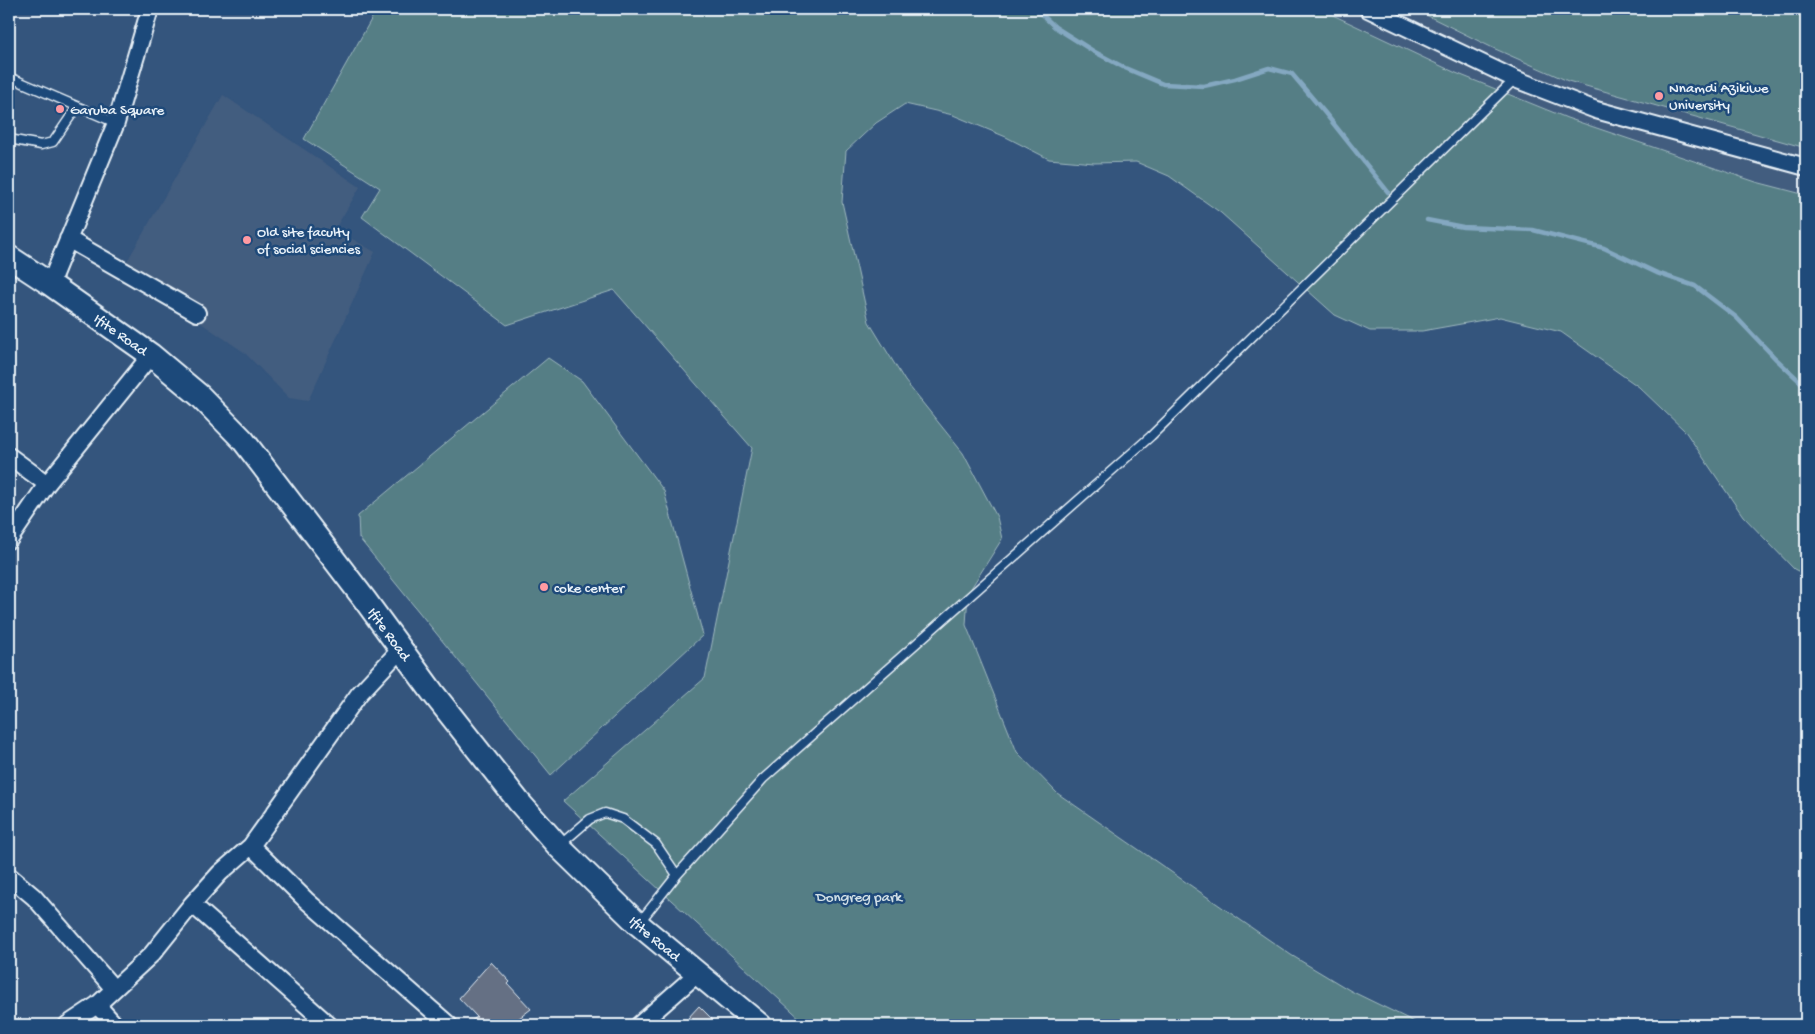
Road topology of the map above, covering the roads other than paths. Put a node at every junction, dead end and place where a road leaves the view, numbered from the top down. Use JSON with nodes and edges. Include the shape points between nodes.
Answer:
{"nodes":[{"id":1,"x":1368,"y":9,"type":"edge"},
{"id":2,"x":147,"y":12,"type":"edge"},
{"id":3,"x":9,"y":77,"type":"edge"},
{"id":4,"x":1515,"y":79,"type":"junction"},
{"id":5,"x":77,"y":107,"type":"junction"},
{"id":6,"x":116,"y":124,"type":"junction"},
{"id":7,"x":9,"y":139,"type":"edge"},
{"id":8,"x":1806,"y":167,"type":"edge"},
{"id":9,"x":68,"y":239,"type":"junction"},
{"id":10,"x":9,"y":257,"type":"edge"},
{"id":11,"x":50,"y":284,"type":"junction"},
{"id":12,"x":197,"y":313,"type":"dead end"},
{"id":13,"x":152,"y":355,"type":"junction"},
{"id":14,"x":9,"y":456,"type":"edge"},
{"id":15,"x":47,"y":484,"type":"junction"},
{"id":16,"x":9,"y":540,"type":"edge"},
{"id":17,"x":400,"y":650,"type":"junction"},
{"id":18,"x":251,"y":846,"type":"junction"},
{"id":19,"x":558,"y":846,"type":"junction"},
{"id":20,"x":677,"y":875,"type":"junction"},
{"id":21,"x":9,"y":876,"type":"edge"},
{"id":22,"x":192,"y":904,"type":"junction"},
{"id":23,"x":638,"y":924,"type":"junction"},
{"id":24,"x":698,"y":973,"type":"junction"},
{"id":25,"x":114,"y":989,"type":"junction"},
{"id":26,"x":96,"y":1005,"type":"junction"},
{"id":27,"x":67,"y":1025,"type":"edge"},
{"id":28,"x":115,"y":1025,"type":"edge"},
{"id":29,"x":329,"y":1025,"type":"edge"},
{"id":30,"x":449,"y":1025,"type":"edge"},
{"id":31,"x":639,"y":1025,"type":"edge"},
{"id":32,"x":760,"y":1025,"type":"edge"}],
"edges":[{"from":1,"to":4,"type":"street"},
{"from":2,"to":6,"type":"street"},
{"from":3,"to":5,"type":"lane"},
{"from":4,"to":8,"type":"street","via":[[1596,110]]},
{"from":4,"to":20,"type":"lane","via":[[1151,436],[763,779]]},
{"from":5,"to":6,"type":"lane"},
{"from":5,"to":7,"type":"lane","via":[[53,142],[41,145]]},
{"from":6,"to":9,"type":"street"},
{"from":9,"to":11,"type":"street"},
{"from":9,"to":12,"type":"street"},
{"from":10,"to":11,"type":"street","name":"Ifite Road"},
{"from":11,"to":13,"type":"street","name":"Ifite Road"},
{"from":13,"to":15,"type":"street"},
{"from":13,"to":17,"type":"street","name":"Ifite Road","via":[[200,396],[243,440]]},
{"from":14,"to":15,"type":"street"},
{"from":15,"to":16,"type":"street"},
{"from":17,"to":18,"type":"street","via":[[359,694]]},
{"from":17,"to":19,"type":"street","name":"Ifite Road","via":[[519,802]]},
{"from":18,"to":22,"type":"street"},
{"from":18,"to":30,"type":"street","via":[[306,900]]},
{"from":19,"to":20,"type":"lane","via":[[590,819],[605,813],[623,819],[656,844]]},
{"from":19,"to":23,"type":"street","name":"Ifite Road"},
{"from":20,"to":23,"type":"lane"},
{"from":21,"to":25,"type":"street","via":[[34,897]]},
{"from":22,"to":25,"type":"street","via":[[152,954]]},
{"from":22,"to":29,"type":"street"},
{"from":23,"to":24,"type":"street","name":"Ifite Road"},
{"from":24,"to":31,"type":"street"},
{"from":24,"to":32,"type":"street","name":"Ifite Road"},
{"from":25,"to":26,"type":"street"},
{"from":26,"to":27,"type":"street"},
{"from":26,"to":28,"type":"street"}]}
